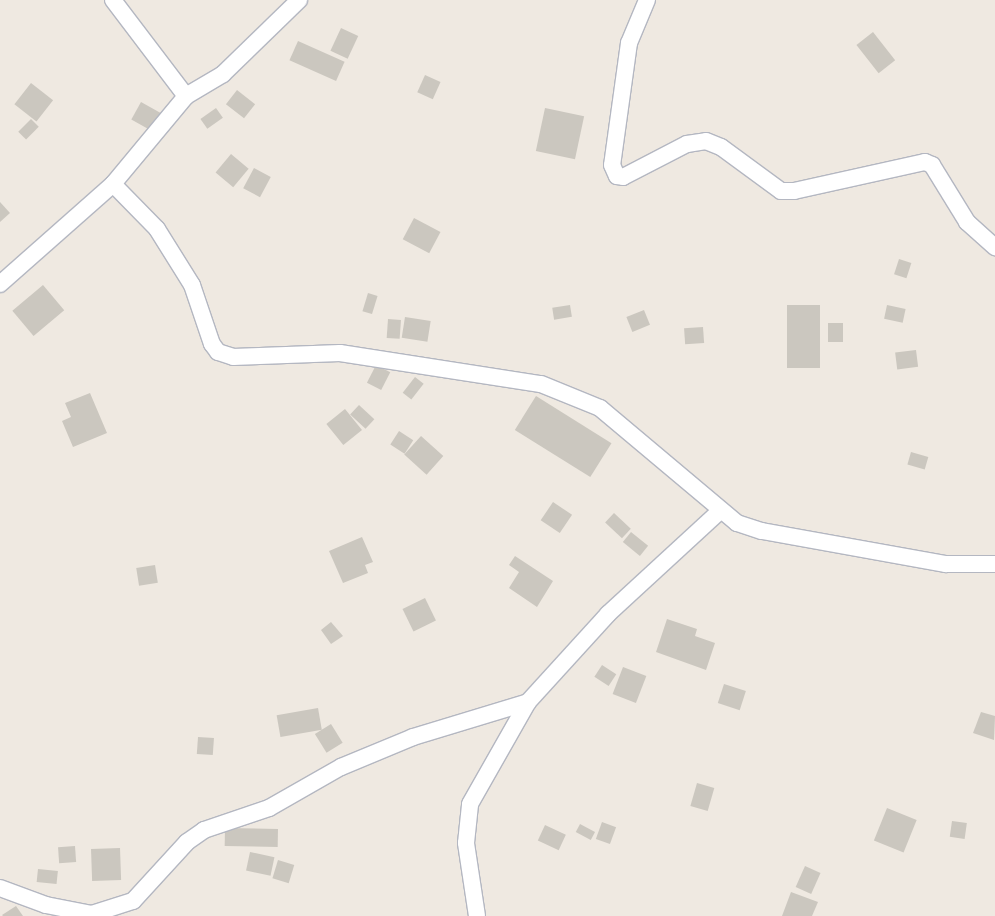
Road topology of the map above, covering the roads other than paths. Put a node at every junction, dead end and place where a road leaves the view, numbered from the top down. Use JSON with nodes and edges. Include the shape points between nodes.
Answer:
{"nodes":[{"id":1,"x":113,"y":0,"type":"edge"},
{"id":2,"x":299,"y":0,"type":"edge"},
{"id":3,"x":647,"y":0,"type":"edge"},
{"id":4,"x":186,"y":96,"type":"junction"},
{"id":5,"x":113,"y":184,"type":"junction"},
{"id":6,"x":995,"y":248,"type":"edge"},
{"id":7,"x":0,"y":284,"type":"edge"},
{"id":8,"x":720,"y":511,"type":"junction"},
{"id":9,"x":995,"y":564,"type":"edge"},
{"id":10,"x":528,"y":702,"type":"junction"},
{"id":11,"x":0,"y":888,"type":"edge"},
{"id":12,"x":477,"y":916,"type":"edge"}],
"edges":[{"from":1,"to":4,"type":"street"},
{"from":2,"to":4,"type":"street","via":[[223,74]]},
{"from":3,"to":6,"type":"street","via":[[629,43],[624,68],[612,165],[618,176],[623,177],[687,144],[706,141],[721,147],[781,191],[794,191],[925,162],[932,165],[967,222]]},
{"from":4,"to":5,"type":"street"},
{"from":5,"to":7,"type":"street"},
{"from":5,"to":8,"type":"street","via":[[157,229],[192,285],[212,344],[218,352],[233,357],[340,353],[550,387],[600,408]]},
{"from":8,"to":9,"type":"street","via":[[737,523],[762,532],[844,548],[946,564]]},
{"from":8,"to":10,"type":"street","via":[[608,614]]},
{"from":10,"to":11,"type":"street","via":[[413,738],[341,767],[269,808],[204,830],[186,842],[133,901],[92,914],[46,905]]},
{"from":10,"to":12,"type":"street","via":[[470,804],[466,843]]}]}
